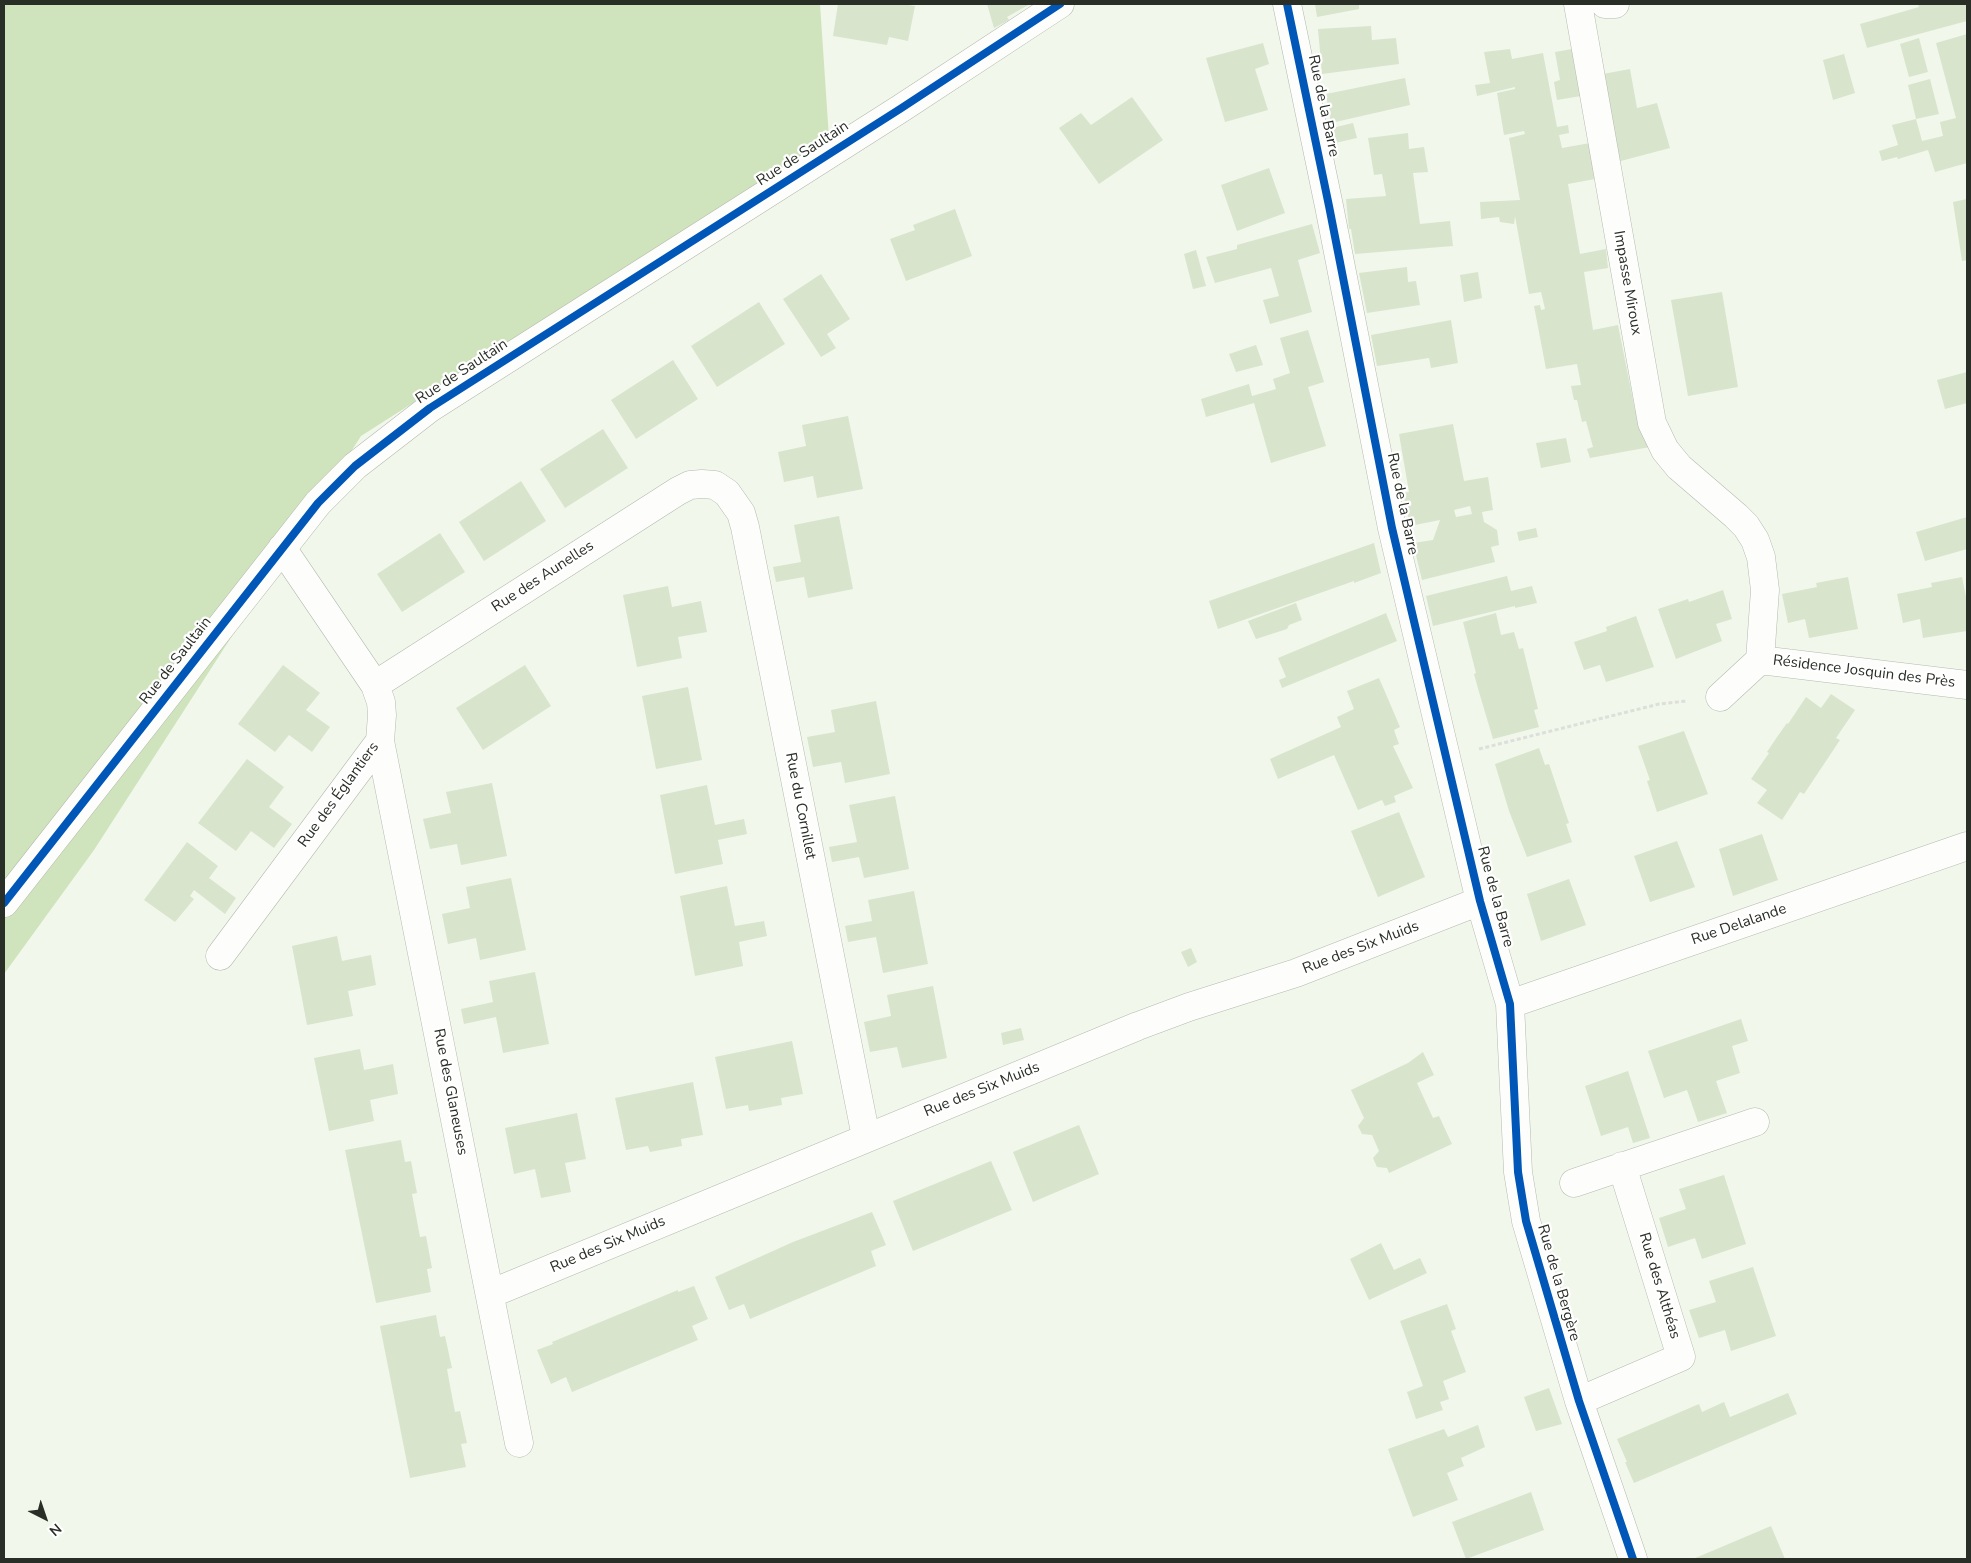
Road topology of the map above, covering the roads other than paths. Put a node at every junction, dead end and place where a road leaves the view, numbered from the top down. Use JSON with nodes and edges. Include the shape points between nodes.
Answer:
{"nodes":[{"id":1,"x":1060,"y":4,"type":"edge"},
{"id":2,"x":1287,"y":4,"type":"edge"},
{"id":3,"x":1578,"y":4,"type":"edge"},
{"id":4,"x":1604,"y":4,"type":"edge"},
{"id":5,"x":1615,"y":4,"type":"edge"},
{"id":6,"x":715,"y":485,"type":"joint"},
{"id":7,"x":1746,"y":526,"type":"joint"},
{"id":8,"x":282,"y":548,"type":"junction"},
{"id":9,"x":1760,"y":660,"type":"junction"},
{"id":10,"x":375,"y":685,"type":"junction"},
{"id":11,"x":1967,"y":685,"type":"edge"},
{"id":12,"x":1720,"y":697,"type":"road end"},
{"id":13,"x":380,"y":741,"type":"junction"},
{"id":14,"x":1967,"y":846,"type":"edge"},
{"id":15,"x":1480,"y":902,"type":"junction"},
{"id":16,"x":4,"y":903,"type":"edge"},
{"id":17,"x":220,"y":956,"type":"dead end"},
{"id":18,"x":1510,"y":1004,"type":"junction"},
{"id":19,"x":1755,"y":1122,"type":"dead end"},
{"id":20,"x":866,"y":1137,"type":"junction"},
{"id":21,"x":1622,"y":1166,"type":"junction"},
{"id":22,"x":1574,"y":1183,"type":"dead end"},
{"id":23,"x":490,"y":1294,"type":"junction"},
{"id":24,"x":1579,"y":1401,"type":"junction"},
{"id":25,"x":519,"y":1443,"type":"dead end"},
{"id":26,"x":1633,"y":1559,"type":"edge"}],
"edges":[{"from":1,"to":8,"type":"street","name":"Rue de Saultain","via":[[430,408],[333,486]]},
{"from":2,"to":15,"type":"street","name":"Rue de la Barre","via":[[1392,528]]},
{"from":3,"to":7,"type":"street","name":"Impasse Miroux","via":[[1652,423],[1665,450],[1679,467]]},
{"from":4,"to":5,"type":"street"},
{"from":6,"to":10,"type":"street","name":"Rue des Aunelles","via":[[690,485],[678,491]]},
{"from":6,"to":20,"type":"street","name":"Rue du Cornillet","via":[[734,502],[745,527]]},
{"from":7,"to":9,"type":"street","name":"Résidence Josquin des Près","via":[[1761,557],[1765,590]]},
{"from":8,"to":10,"type":"street","name":"Rue des Églantiers"},
{"from":8,"to":16,"type":"street","name":"Rue de Saultain"},
{"from":9,"to":11,"type":"street","name":"Résidence Josquin des Près"},
{"from":9,"to":12,"type":"street","name":"Résidence Josquin des Près"},
{"from":10,"to":13,"type":"street","name":"Rue des Églantiers","via":[[382,709]]},
{"from":13,"to":17,"type":"street","name":"Rue des Églantiers"},
{"from":13,"to":23,"type":"street","name":"Rue des Glaneuses"},
{"from":14,"to":18,"type":"street","name":"Rue Delalande"},
{"from":15,"to":18,"type":"street","name":"Rue de la Barre"},
{"from":15,"to":20,"type":"street","name":"Rue des Six Muids","via":[[1296,973],[1147,1023]]},
{"from":18,"to":24,"type":"street","name":"Rue de la Bergère","via":[[1521,1197],[1533,1251]]},
{"from":19,"to":21,"type":"street"},
{"from":20,"to":23,"type":"street","name":"Rue des Six Muids"},
{"from":21,"to":22,"type":"street"},
{"from":21,"to":24,"type":"street","name":"Rue des Althéas","via":[[1681,1357]]},
{"from":23,"to":25,"type":"street","name":"Rue des Glaneuses"},
{"from":24,"to":26,"type":"street","name":"Rue de la Bergère"}]}
